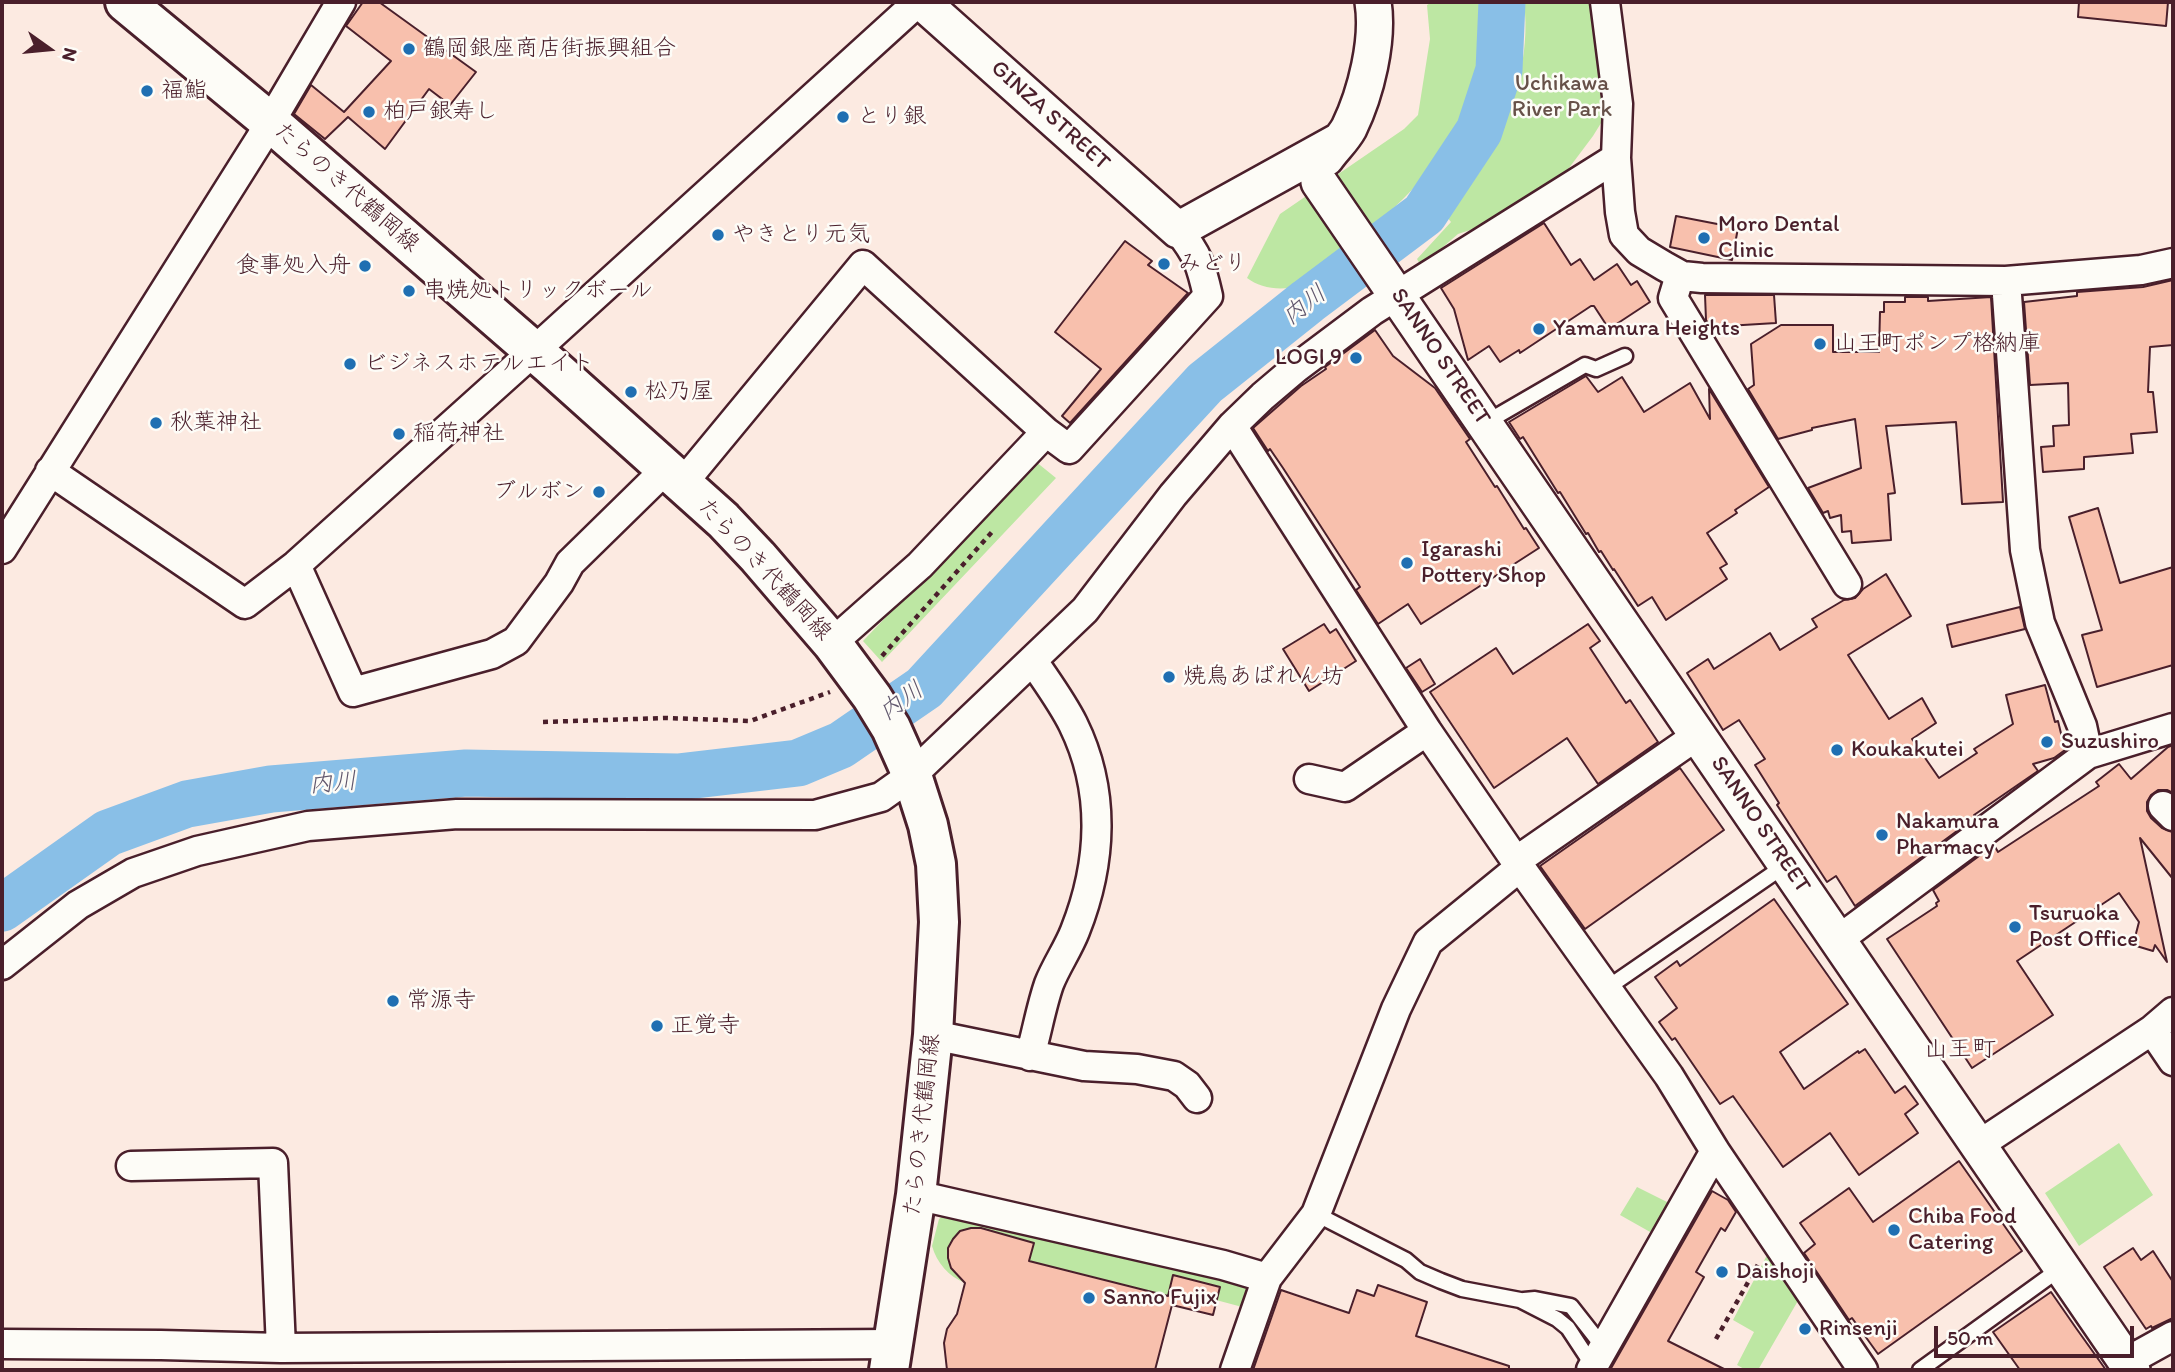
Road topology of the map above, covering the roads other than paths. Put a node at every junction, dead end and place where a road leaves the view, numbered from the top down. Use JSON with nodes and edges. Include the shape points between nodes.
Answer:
{"nodes":[{"id":1,"x":125,"y":2,"type":"edge"},
{"id":2,"x":341,"y":2,"type":"edge"},
{"id":3,"x":920,"y":2,"type":"edge"},
{"id":4,"x":1373,"y":2,"type":"edge"},
{"id":5,"x":1605,"y":2,"type":"edge"},
{"id":6,"x":270,"y":122,"type":"junction"},
{"id":7,"x":1339,"y":141,"type":"junction"},
{"id":8,"x":1616,"y":158,"type":"junction"},
{"id":9,"x":1276,"y":177,"type":"junction"},
{"id":10,"x":1319,"y":181,"type":"junction"},
{"id":11,"x":1178,"y":230,"type":"junction"},
{"id":12,"x":2173,"y":263,"type":"edge"},
{"id":13,"x":1680,"y":275,"type":"junction"},
{"id":14,"x":2006,"y":281,"type":"junction"},
{"id":15,"x":1392,"y":288,"type":"junction"},
{"id":16,"x":534,"y":351,"type":"junction"},
{"id":17,"x":1625,"y":356,"type":"dead end"},
{"id":18,"x":1485,"y":423,"type":"junction"},
{"id":19,"x":1232,"y":426,"type":"junction"},
{"id":20,"x":1046,"y":432,"type":"junction"},
{"id":21,"x":50,"y":471,"type":"junction"},
{"id":22,"x":674,"y":476,"type":"junction"},
{"id":23,"x":2,"y":549,"type":"edge"},
{"id":24,"x":296,"y":565,"type":"junction"},
{"id":25,"x":1847,"y":584,"type":"dead end"},
{"id":26,"x":1033,"y":662,"type":"junction"},
{"id":27,"x":847,"y":663,"type":"junction"},
{"id":28,"x":2173,"y":728,"type":"edge"},
{"id":29,"x":1427,"y":731,"type":"junction"},
{"id":30,"x":1698,"y":735,"type":"junction"},
{"id":31,"x":2088,"y":754,"type":"junction"},
{"id":32,"x":907,"y":763,"type":"junction"},
{"id":33,"x":1309,"y":779,"type":"dead end"},
{"id":34,"x":1518,"y":864,"type":"junction"},
{"id":35,"x":1787,"y":864,"type":"junction"},
{"id":36,"x":1838,"y":940,"type":"junction"},
{"id":37,"x":2,"y":965,"type":"edge"},
{"id":38,"x":1607,"y":988,"type":"junction"},
{"id":39,"x":2173,"y":1012,"type":"edge"},
{"id":40,"x":2152,"y":1030,"type":"junction"},
{"id":41,"x":933,"y":1035,"type":"junction"},
{"id":42,"x":1030,"y":1056,"type":"junction"},
{"id":43,"x":2173,"y":1061,"type":"edge"},
{"id":44,"x":1197,"y":1098,"type":"dead end"},
{"id":45,"x":1977,"y":1146,"type":"junction"},
{"id":46,"x":1715,"y":1151,"type":"junction"},
{"id":47,"x":131,"y":1166,"type":"dead end"},
{"id":48,"x":916,"y":1195,"type":"junction"},
{"id":49,"x":1316,"y":1214,"type":"junction"},
{"id":50,"x":2061,"y":1269,"type":"junction"},
{"id":51,"x":1267,"y":1278,"type":"junction"},
{"id":52,"x":2173,"y":1336,"type":"edge"},
{"id":53,"x":2,"y":1344,"type":"edge"},
{"id":54,"x":281,"y":1348,"type":"junction"},
{"id":55,"x":160,"y":1357,"type":"edge"},
{"id":56,"x":891,"y":1357,"type":"edge"},
{"id":57,"x":1596,"y":1361,"type":"edge"},
{"id":58,"x":2129,"y":1366,"type":"edge"},
{"id":59,"x":1235,"y":1370,"type":"edge"},
{"id":60,"x":1863,"y":1370,"type":"edge"},
{"id":61,"x":1920,"y":1370,"type":"edge"}],
"edges":[{"from":1,"to":6,"type":"main road","name":"たらのき代鶴岡線"},
{"from":2,"to":6,"type":"street"},
{"from":3,"to":11,"type":"street","name":"GINZA STREET"},
{"from":3,"to":16,"type":"street"},
{"from":4,"to":7,"type":"street","via":[[1376,17],[1368,72],[1348,129]]},
{"from":5,"to":8,"type":"street","via":[[1618,104]]},
{"from":6,"to":16,"type":"main road","name":"たらのき代鶴岡線"},
{"from":6,"to":21,"type":"street"},
{"from":7,"to":9,"type":"street"},
{"from":7,"to":10,"type":"street","via":[[1327,157]]},
{"from":8,"to":13,"type":"street","via":[[1624,235],[1639,251]]},
{"from":8,"to":15,"type":"street"},
{"from":9,"to":10,"type":"street","via":[[1302,175]]},
{"from":9,"to":11,"type":"street"},
{"from":10,"to":15,"type":"street","name":"SANNO STREET"},
{"from":11,"to":20,"type":"street","via":[[1194,249],[1208,296],[1069,449]]},
{"from":12,"to":14,"type":"street","via":[[2141,270]]},
{"from":13,"to":14,"type":"street"},
{"from":13,"to":25,"type":"street","via":[[1673,298]]},
{"from":14,"to":31,"type":"street","via":[[2025,550],[2040,623],[2082,726]]},
{"from":15,"to":18,"type":"street","name":"SANNO STREET"},
{"from":15,"to":19,"type":"street"},
{"from":16,"to":22,"type":"main road","name":"たらのき代鶴岡線"},
{"from":16,"to":24,"type":"street"},
{"from":17,"to":18,"type":"lane","via":[[1596,369],[1585,365]]},
{"from":18,"to":30,"type":"street","name":"SANNO STREET"},
{"from":19,"to":26,"type":"street","via":[[1173,495],[1086,611]]},
{"from":19,"to":29,"type":"street"},
{"from":20,"to":22,"type":"street","via":[[863,265]]},
{"from":20,"to":27,"type":"street","via":[[920,565]]},
{"from":21,"to":23,"type":"street"},
{"from":21,"to":24,"type":"street","via":[[245,604]]},
{"from":22,"to":24,"type":"street","via":[[570,563],[516,641],[492,654],[353,692]]},
{"from":22,"to":27,"type":"main road","name":"たらのき代鶴岡線","via":[[750,547]]},
{"from":26,"to":32,"type":"street"},
{"from":26,"to":42,"type":"street","via":[[1084,748],[1098,816],[1087,892],[1075,931],[1049,984]]},
{"from":27,"to":32,"type":"main road","name":"たらのき代鶴岡線","via":[[891,728]]},
{"from":28,"to":31,"type":"street"},
{"from":29,"to":33,"type":"street","via":[[1345,787]]},
{"from":29,"to":34,"type":"street"},
{"from":30,"to":34,"type":"street"},
{"from":30,"to":35,"type":"street","name":"SANNO STREET"},
{"from":31,"to":36,"type":"street"},
{"from":32,"to":37,"type":"street","via":[[881,797],[815,815],[457,814],[308,826],[197,851],[133,873],[78,905]]},
{"from":32,"to":41,"type":"main road","name":"たらのき代鶴岡線","via":[[929,824],[939,894]]},
{"from":34,"to":38,"type":"street"},
{"from":34,"to":49,"type":"street","via":[[1428,942],[1396,1009]]},
{"from":35,"to":36,"type":"street","name":"SANNO STREET"},
{"from":35,"to":38,"type":"lane"},
{"from":36,"to":45,"type":"street","name":"SANNO STREET"},
{"from":38,"to":46,"type":"street"},
{"from":39,"to":40,"type":"street"},
{"from":40,"to":43,"type":"street"},
{"from":40,"to":45,"type":"street"},
{"from":41,"to":42,"type":"street"},
{"from":41,"to":48,"type":"main road","name":"たらのき代鶴岡線"},
{"from":42,"to":44,"type":"street","via":[[1174,1076]]},
{"from":45,"to":50,"type":"street","name":"SANNO STREET"},
{"from":46,"to":57,"type":"street"},
{"from":46,"to":60,"type":"street"},
{"from":47,"to":54,"type":"street","via":[[273,1163]]},
{"from":48,"to":51,"type":"street"},
{"from":48,"to":56,"type":"main road","name":"たらのき代鶴岡線"},
{"from":49,"to":51,"type":"street"},
{"from":49,"to":57,"type":"lane","via":[[1406,1260],[1420,1272],[1462,1289],[1520,1300],[1557,1319]]},
{"from":50,"to":58,"type":"street","name":"SANNO STREET"},
{"from":50,"to":61,"type":"lane"},
{"from":51,"to":59,"type":"street"},
{"from":52,"to":58,"type":"street"},
{"from":53,"to":55,"type":"street"},
{"from":54,"to":55,"type":"street"},
{"from":54,"to":56,"type":"street"}]}
